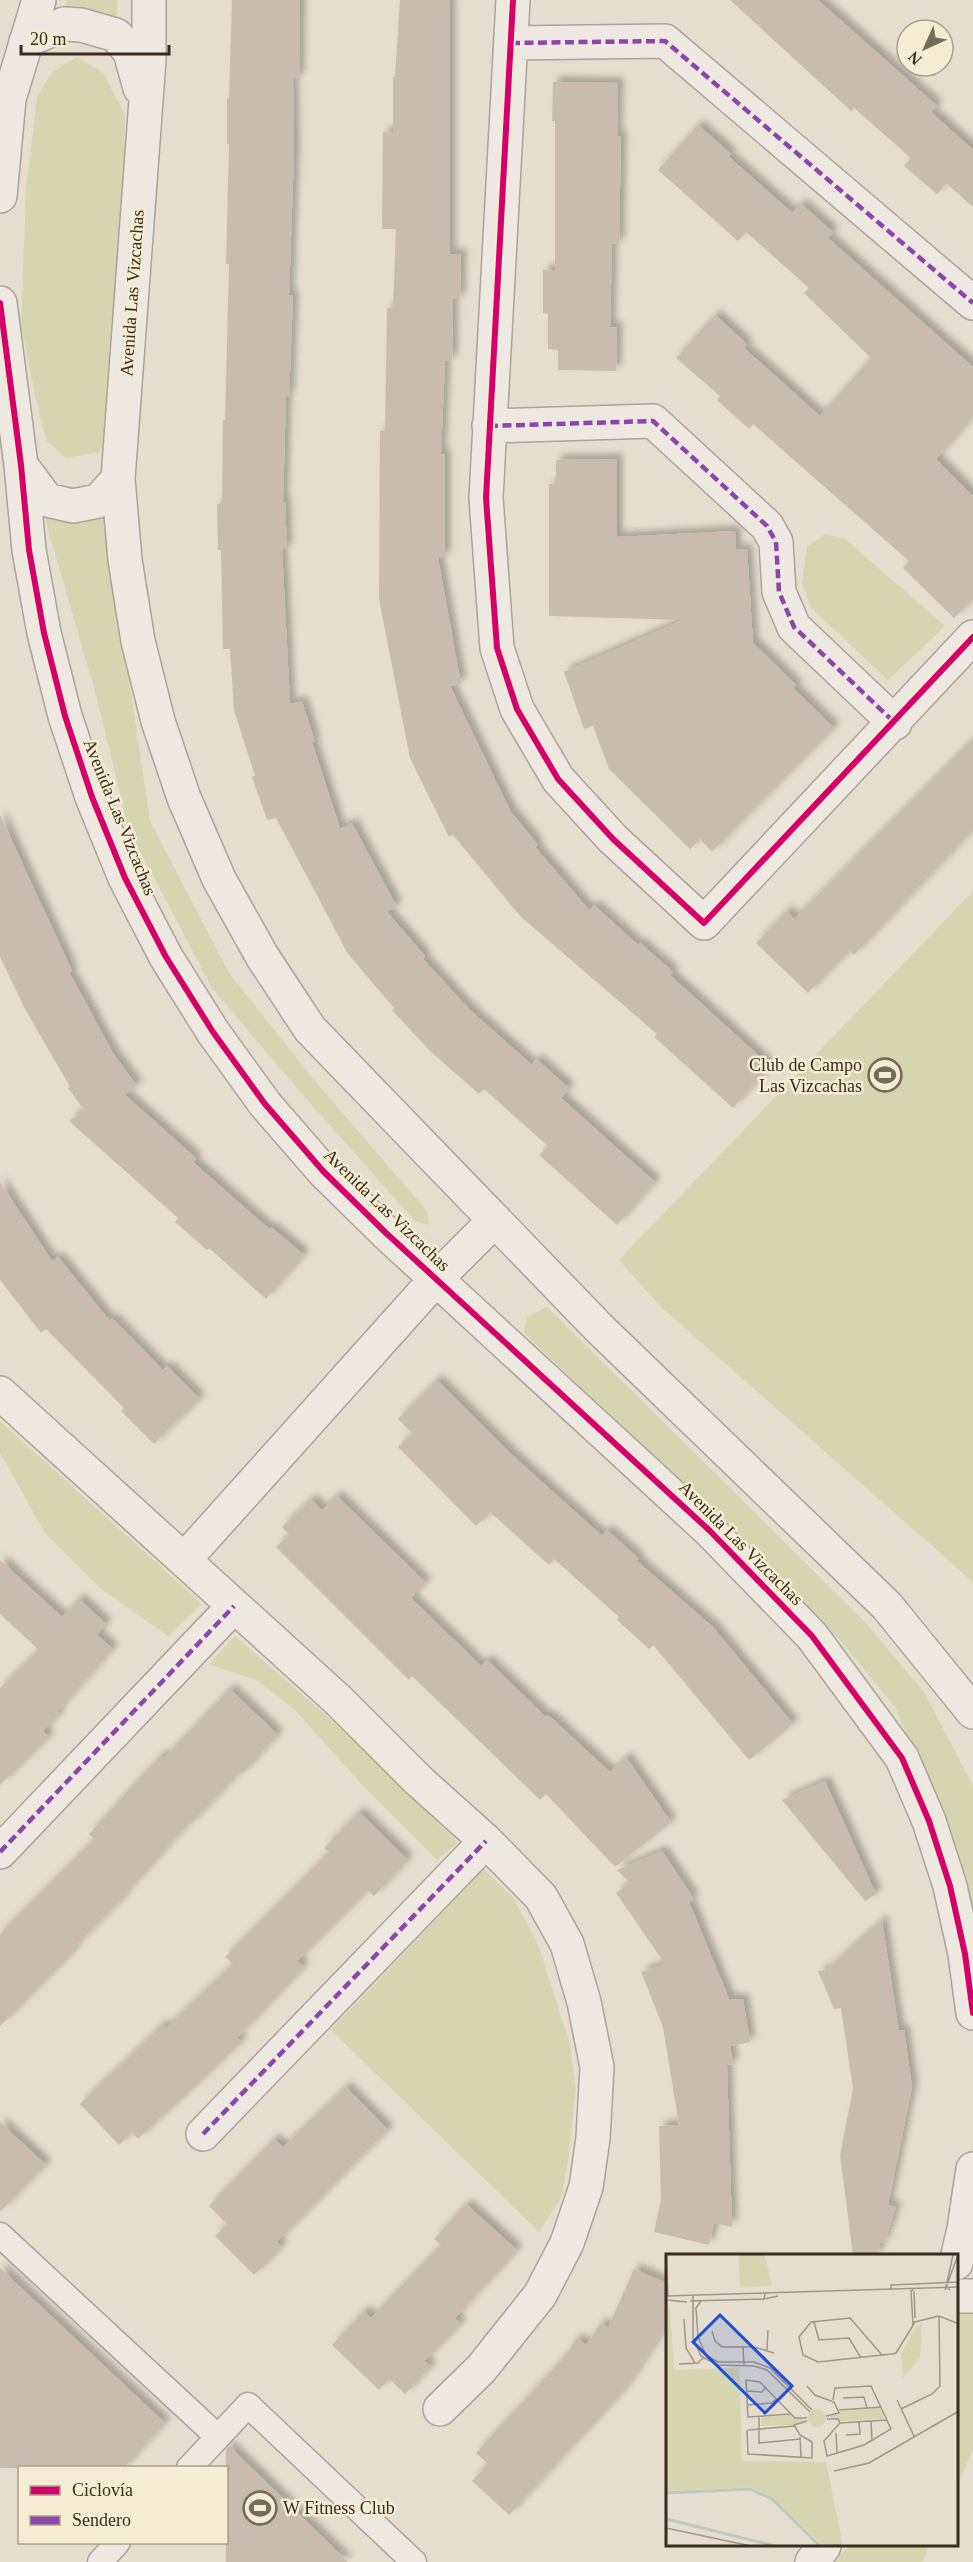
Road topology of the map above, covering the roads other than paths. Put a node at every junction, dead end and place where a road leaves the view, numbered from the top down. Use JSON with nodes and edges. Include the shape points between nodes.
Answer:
{"nodes":[{"id":1,"x":39,"y":0,"type":"edge"},
{"id":2,"x":149,"y":0,"type":"edge"},
{"id":3,"x":513,"y":0,"type":"edge"},
{"id":4,"x":26,"y":41,"type":"junction"},
{"id":5,"x":511,"y":43,"type":"junction"},
{"id":6,"x":145,"y":107,"type":"junction"},
{"id":7,"x":0,"y":196,"type":"edge"},
{"id":8,"x":0,"y":303,"type":"edge"},
{"id":9,"x":973,"y":303,"type":"edge"},
{"id":10,"x":489,"y":426,"type":"junction"},
{"id":11,"x":21,"y":465,"type":"junction"},
{"id":12,"x":118,"y":479,"type":"junction"},
{"id":13,"x":973,"y":637,"type":"edge"},
{"id":14,"x":895,"y":723,"type":"junction"},
{"id":15,"x":495,"y":1220,"type":"junction"},
{"id":16,"x":436,"y":1279,"type":"junction"},
{"id":17,"x":0,"y":1393,"type":"edge"},
{"id":18,"x":184,"y":1560,"type":"junction"},
{"id":19,"x":234,"y":1606,"type":"junction"},
{"id":20,"x":973,"y":1712,"type":"edge"},
{"id":21,"x":486,"y":1841,"type":"junction"},
{"id":22,"x":0,"y":1852,"type":"edge"},
{"id":23,"x":973,"y":2013,"type":"edge"},
{"id":24,"x":203,"y":2134,"type":"dead end"},
{"id":25,"x":973,"y":2169,"type":"edge"},
{"id":26,"x":0,"y":2235,"type":"edge"},
{"id":27,"x":958,"y":2258,"type":"edge"},
{"id":28,"x":440,"y":2409,"type":"dead end"},
{"id":29,"x":218,"y":2437,"type":"junction"},
{"id":30,"x":191,"y":2466,"type":"edge"},
{"id":31,"x":116,"y":2544,"type":"edge"},
{"id":32,"x":823,"y":2547,"type":"edge"},
{"id":33,"x":100,"y":2562,"type":"edge"},
{"id":34,"x":414,"y":2562,"type":"edge"},
{"id":35,"x":812,"y":2562,"type":"edge"}],
"edges":[{"from":1,"to":4,"type":"street"},
{"from":2,"to":6,"type":"street","name":"Avenida Las Vizcachas"},
{"from":3,"to":5,"type":"street"},
{"from":4,"to":6,"type":"street","name":"Avenida Las Vizcachas","via":[[63,24],[116,35],[130,52]]},
{"from":4,"to":7,"type":"street","via":[[9,99]]},
{"from":5,"to":9,"type":"street","via":[[665,41]]},
{"from":5,"to":10,"type":"street"},
{"from":6,"to":12,"type":"street","name":"Avenida Las Vizcachas"},
{"from":8,"to":11,"type":"street","name":"Avenida Las Vizcachas"},
{"from":10,"to":14,"type":"street","via":[[653,421],[767,526],[776,542],[779,592],[794,627]]},
{"from":10,"to":14,"type":"street","via":[[486,498],[497,648],[517,709],[558,779],[613,839],[704,923]]},
{"from":11,"to":12,"type":"street","name":"Avenida Las Vizcachas","via":[[47,500],[73,506],[98,501]]},
{"from":11,"to":16,"type":"street","name":"Avenida Las Vizcachas","via":[[29,550],[49,654],[88,787],[125,878],[166,957],[213,1032],[266,1104],[323,1171]]},
{"from":12,"to":15,"type":"street","name":"Avenida Las Vizcachas","via":[[138,641],[158,721],[184,798],[219,879],[262,956],[310,1029]]},
{"from":13,"to":14,"type":"street"},
{"from":15,"to":16,"type":"street"},
{"from":15,"to":20,"type":"street","name":"Avenida Las Vizcachas","via":[[599,1328],[887,1606]]},
{"from":16,"to":18,"type":"street"},
{"from":16,"to":23,"type":"street","name":"Avenida Las Vizcachas","via":[[709,1530],[812,1636],[902,1758],[929,1821],[950,1886]]},
{"from":17,"to":18,"type":"street"},
{"from":18,"to":19,"type":"street"},
{"from":19,"to":21,"type":"street"},
{"from":19,"to":22,"type":"street"},
{"from":21,"to":24,"type":"street"},
{"from":21,"to":28,"type":"street","via":[[541,1897],[567,1944],[597,2067],[593,2138],[586,2187],[567,2243],[540,2295],[481,2369]]},
{"from":25,"to":27,"type":"street"},
{"from":26,"to":29,"type":"lane"},
{"from":29,"to":30,"type":"lane"},
{"from":29,"to":34,"type":"lane","via":[[248,2405]]},
{"from":31,"to":33,"type":"lane"},
{"from":32,"to":35,"type":"street"}]}
